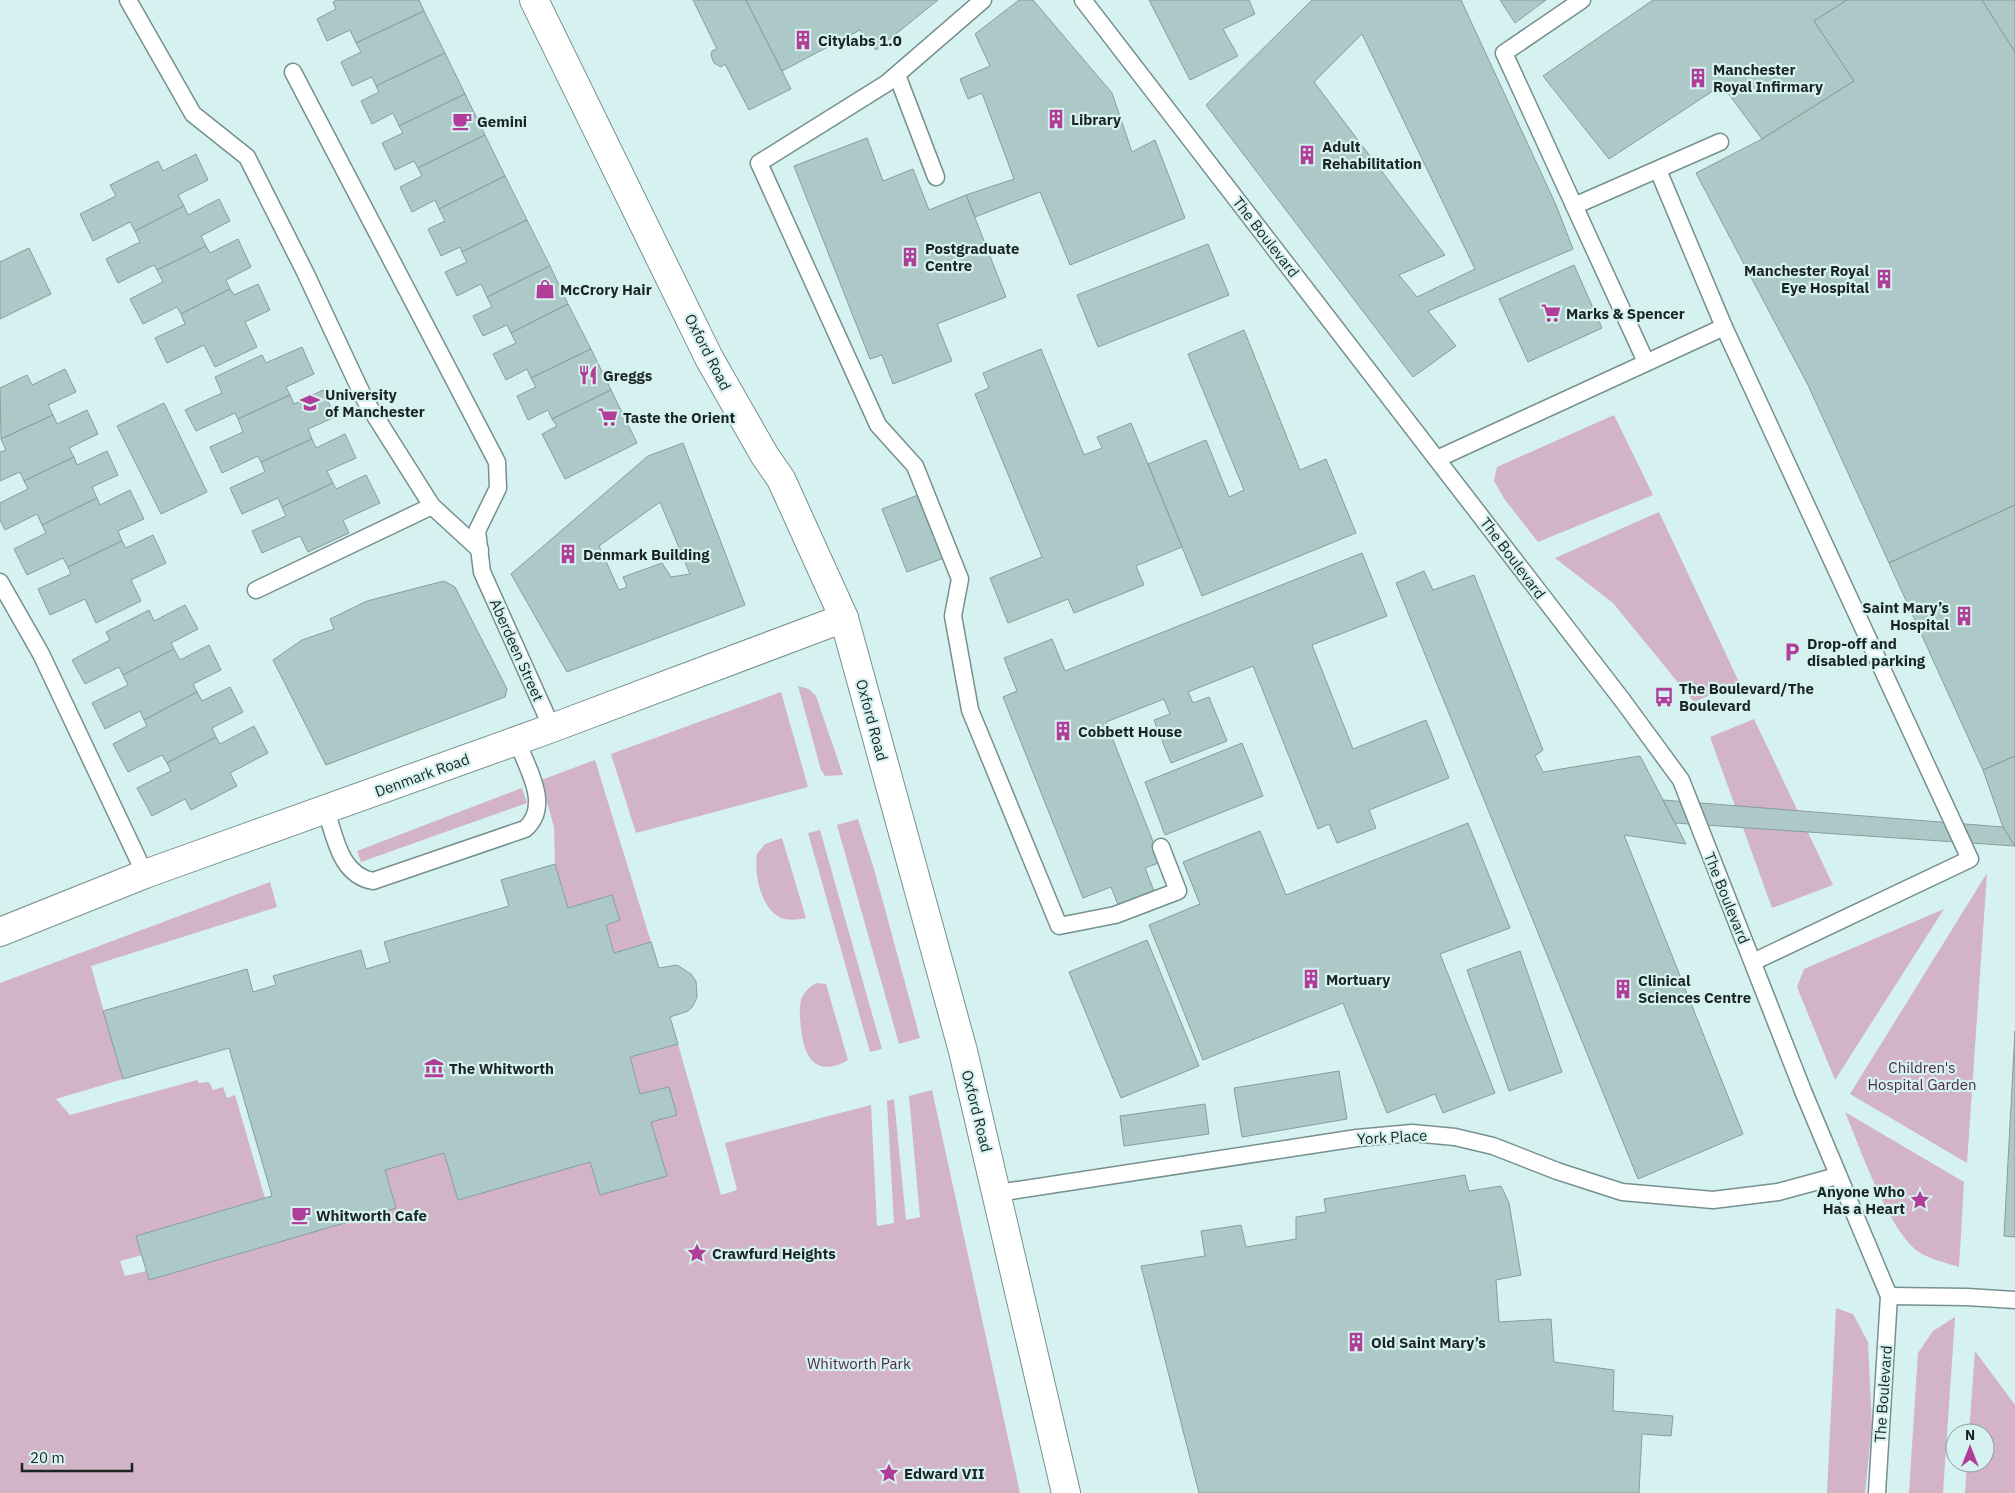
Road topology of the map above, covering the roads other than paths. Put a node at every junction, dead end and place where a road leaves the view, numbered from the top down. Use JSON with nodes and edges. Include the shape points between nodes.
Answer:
{"nodes":[{"id":1,"x":128,"y":0,"type":"edge"},
{"id":2,"x":534,"y":0,"type":"edge"},
{"id":3,"x":984,"y":0,"type":"edge"},
{"id":4,"x":1083,"y":0,"type":"edge"},
{"id":5,"x":1582,"y":0,"type":"edge"},
{"id":6,"x":294,"y":72,"type":"dead end"},
{"id":7,"x":896,"y":75,"type":"junction"},
{"id":8,"x":1720,"y":142,"type":"dead end"},
{"id":9,"x":1658,"y":170,"type":"junction"},
{"id":10,"x":936,"y":177,"type":"dead end"},
{"id":11,"x":1574,"y":206,"type":"junction"},
{"id":12,"x":1724,"y":327,"type":"junction"},
{"id":13,"x":1646,"y":362,"type":"junction"},
{"id":14,"x":1437,"y":459,"type":"junction"},
{"id":15,"x":432,"y":506,"type":"junction"},
{"id":16,"x":480,"y":550,"type":"junction"},
{"id":17,"x":0,"y":582,"type":"edge"},
{"id":18,"x":256,"y":590,"type":"dead end"},
{"id":19,"x":844,"y":618,"type":"junction"},
{"id":20,"x":552,"y":728,"type":"junction"},
{"id":21,"x":517,"y":741,"type":"junction"},
{"id":22,"x":326,"y":810,"type":"junction"},
{"id":23,"x":1161,"y":848,"type":"dead end"},
{"id":24,"x":145,"y":874,"type":"junction"},
{"id":25,"x":0,"y":932,"type":"edge"},
{"id":26,"x":1753,"y":962,"type":"junction"},
{"id":27,"x":1837,"y":1176,"type":"junction"},
{"id":28,"x":998,"y":1193,"type":"junction"},
{"id":29,"x":1889,"y":1296,"type":"junction"},
{"id":30,"x":2015,"y":1300,"type":"edge"},
{"id":31,"x":1066,"y":1493,"type":"edge"},
{"id":32,"x":1877,"y":1493,"type":"edge"}],
"edges":[{"from":1,"to":15,"type":"lane","via":[[193,114],[247,157],[365,400]]},
{"from":2,"to":19,"type":"main road","name":"Oxford Road","via":[[709,358],[780,480]]},
{"from":3,"to":7,"type":"lane"},
{"from":4,"to":14,"type":"lane","name":"The Boulevard"},
{"from":5,"to":11,"type":"lane","via":[[1504,53]]},
{"from":6,"to":16,"type":"lane","name":"Aberdeen Street","via":[[497,462],[498,488],[477,532]]},
{"from":7,"to":10,"type":"lane"},
{"from":7,"to":23,"type":"lane","via":[[759,163],[878,425],[915,466],[960,578],[954,616],[970,710],[1058,926],[1115,915],[1178,891]]},
{"from":8,"to":9,"type":"lane"},
{"from":9,"to":11,"type":"lane"},
{"from":9,"to":12,"type":"lane"},
{"from":11,"to":13,"type":"lane"},
{"from":12,"to":13,"type":"lane"},
{"from":12,"to":26,"type":"lane","via":[[1970,859]]},
{"from":13,"to":14,"type":"lane"},
{"from":14,"to":26,"type":"lane","name":"The Boulevard","via":[[1680,780]]},
{"from":15,"to":16,"type":"lane"},
{"from":15,"to":18,"type":"lane"},
{"from":16,"to":20,"type":"lane","name":"Aberdeen Street","via":[[482,572]]},
{"from":17,"to":24,"type":"lane","via":[[41,654]]},
{"from":19,"to":20,"type":"main road","name":"Denmark Road"},
{"from":19,"to":28,"type":"main road","name":"Oxford Road","via":[[960,1041]]},
{"from":20,"to":21,"type":"main road","name":"Denmark Road"},
{"from":21,"to":22,"type":"main road","name":"Denmark Road"},
{"from":21,"to":22,"type":"lane","via":[[538,799],[534,821],[526,828],[373,880],[363,879],[347,866]]},
{"from":22,"to":24,"type":"main road","name":"Denmark Road"},
{"from":24,"to":25,"type":"main road","name":"Denmark Road"},
{"from":26,"to":27,"type":"lane","name":"The Boulevard"},
{"from":27,"to":28,"type":"lane","name":"York Place","via":[[1778,1192],[1713,1200],[1622,1192],[1493,1146],[1455,1137],[1412,1133],[1357,1138]]},
{"from":27,"to":29,"type":"lane","name":"The Boulevard"},
{"from":28,"to":31,"type":"main road","name":"Oxford Road"},
{"from":29,"to":30,"type":"lane"},
{"from":29,"to":32,"type":"lane","name":"The Boulevard"}]}
